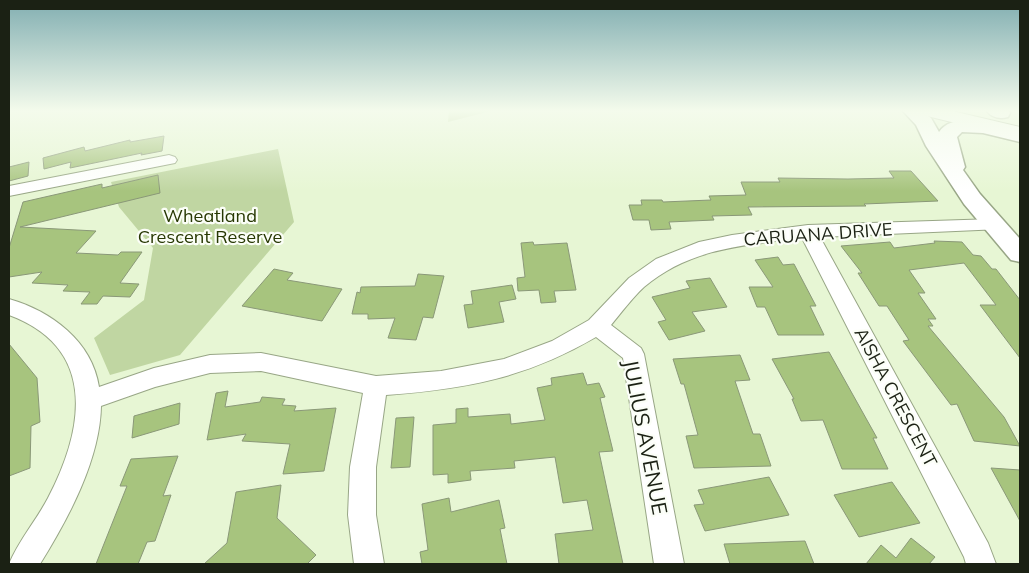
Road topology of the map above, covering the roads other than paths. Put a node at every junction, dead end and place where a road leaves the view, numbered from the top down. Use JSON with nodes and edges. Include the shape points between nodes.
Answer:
{"nodes":[{"id":1,"x":932,"y":138,"type":"edge"},
{"id":2,"x":947,"y":138,"type":"edge"},
{"id":3,"x":169,"y":160,"type":"dead end"},
{"id":4,"x":960,"y":182,"type":"junction"},
{"id":5,"x":9,"y":191,"type":"edge"},
{"id":6,"x":995,"y":225,"type":"junction"},
{"id":7,"x":808,"y":231,"type":"junction"},
{"id":8,"x":1020,"y":254,"type":"edge"},
{"id":9,"x":9,"y":307,"type":"edge"},
{"id":10,"x":597,"y":326,"type":"junction"},
{"id":11,"x":376,"y":386,"type":"junction"},
{"id":12,"x":90,"y":400,"type":"junction"},
{"id":13,"x":24,"y":564,"type":"edge"},
{"id":14,"x":369,"y":564,"type":"edge"},
{"id":15,"x":669,"y":564,"type":"edge"},
{"id":16,"x":981,"y":564,"type":"edge"}],
"edges":[{"from":1,"to":4,"type":"main road"},
{"from":2,"to":4,"type":"main road"},
{"from":3,"to":5,"type":"street"},
{"from":4,"to":6,"type":"main road"},
{"from":6,"to":7,"type":"street","name":"CARUANA DRIVE"},
{"from":6,"to":8,"type":"main road"},
{"from":7,"to":10,"type":"street","name":"CARUANA DRIVE","via":[[699,248],[663,264],[636,283]]},
{"from":7,"to":16,"type":"street","name":"AISHA CRESCENT"},
{"from":9,"to":12,"type":"street","via":[[38,319],[65,340],[79,360]]},
{"from":10,"to":11,"type":"street","name":"CARUANA DRIVE","via":[[560,347],[506,368],[441,381]]},
{"from":10,"to":15,"type":"street","name":"JULIUS AVENUE","via":[[633,354]]},
{"from":11,"to":12,"type":"street","name":"CARUANA DRIVE","via":[[261,362],[210,364],[154,378]]},
{"from":11,"to":14,"type":"street","via":[[363,467],[362,515]]},
{"from":12,"to":13,"type":"street","via":[[82,446],[61,502]]}]}
